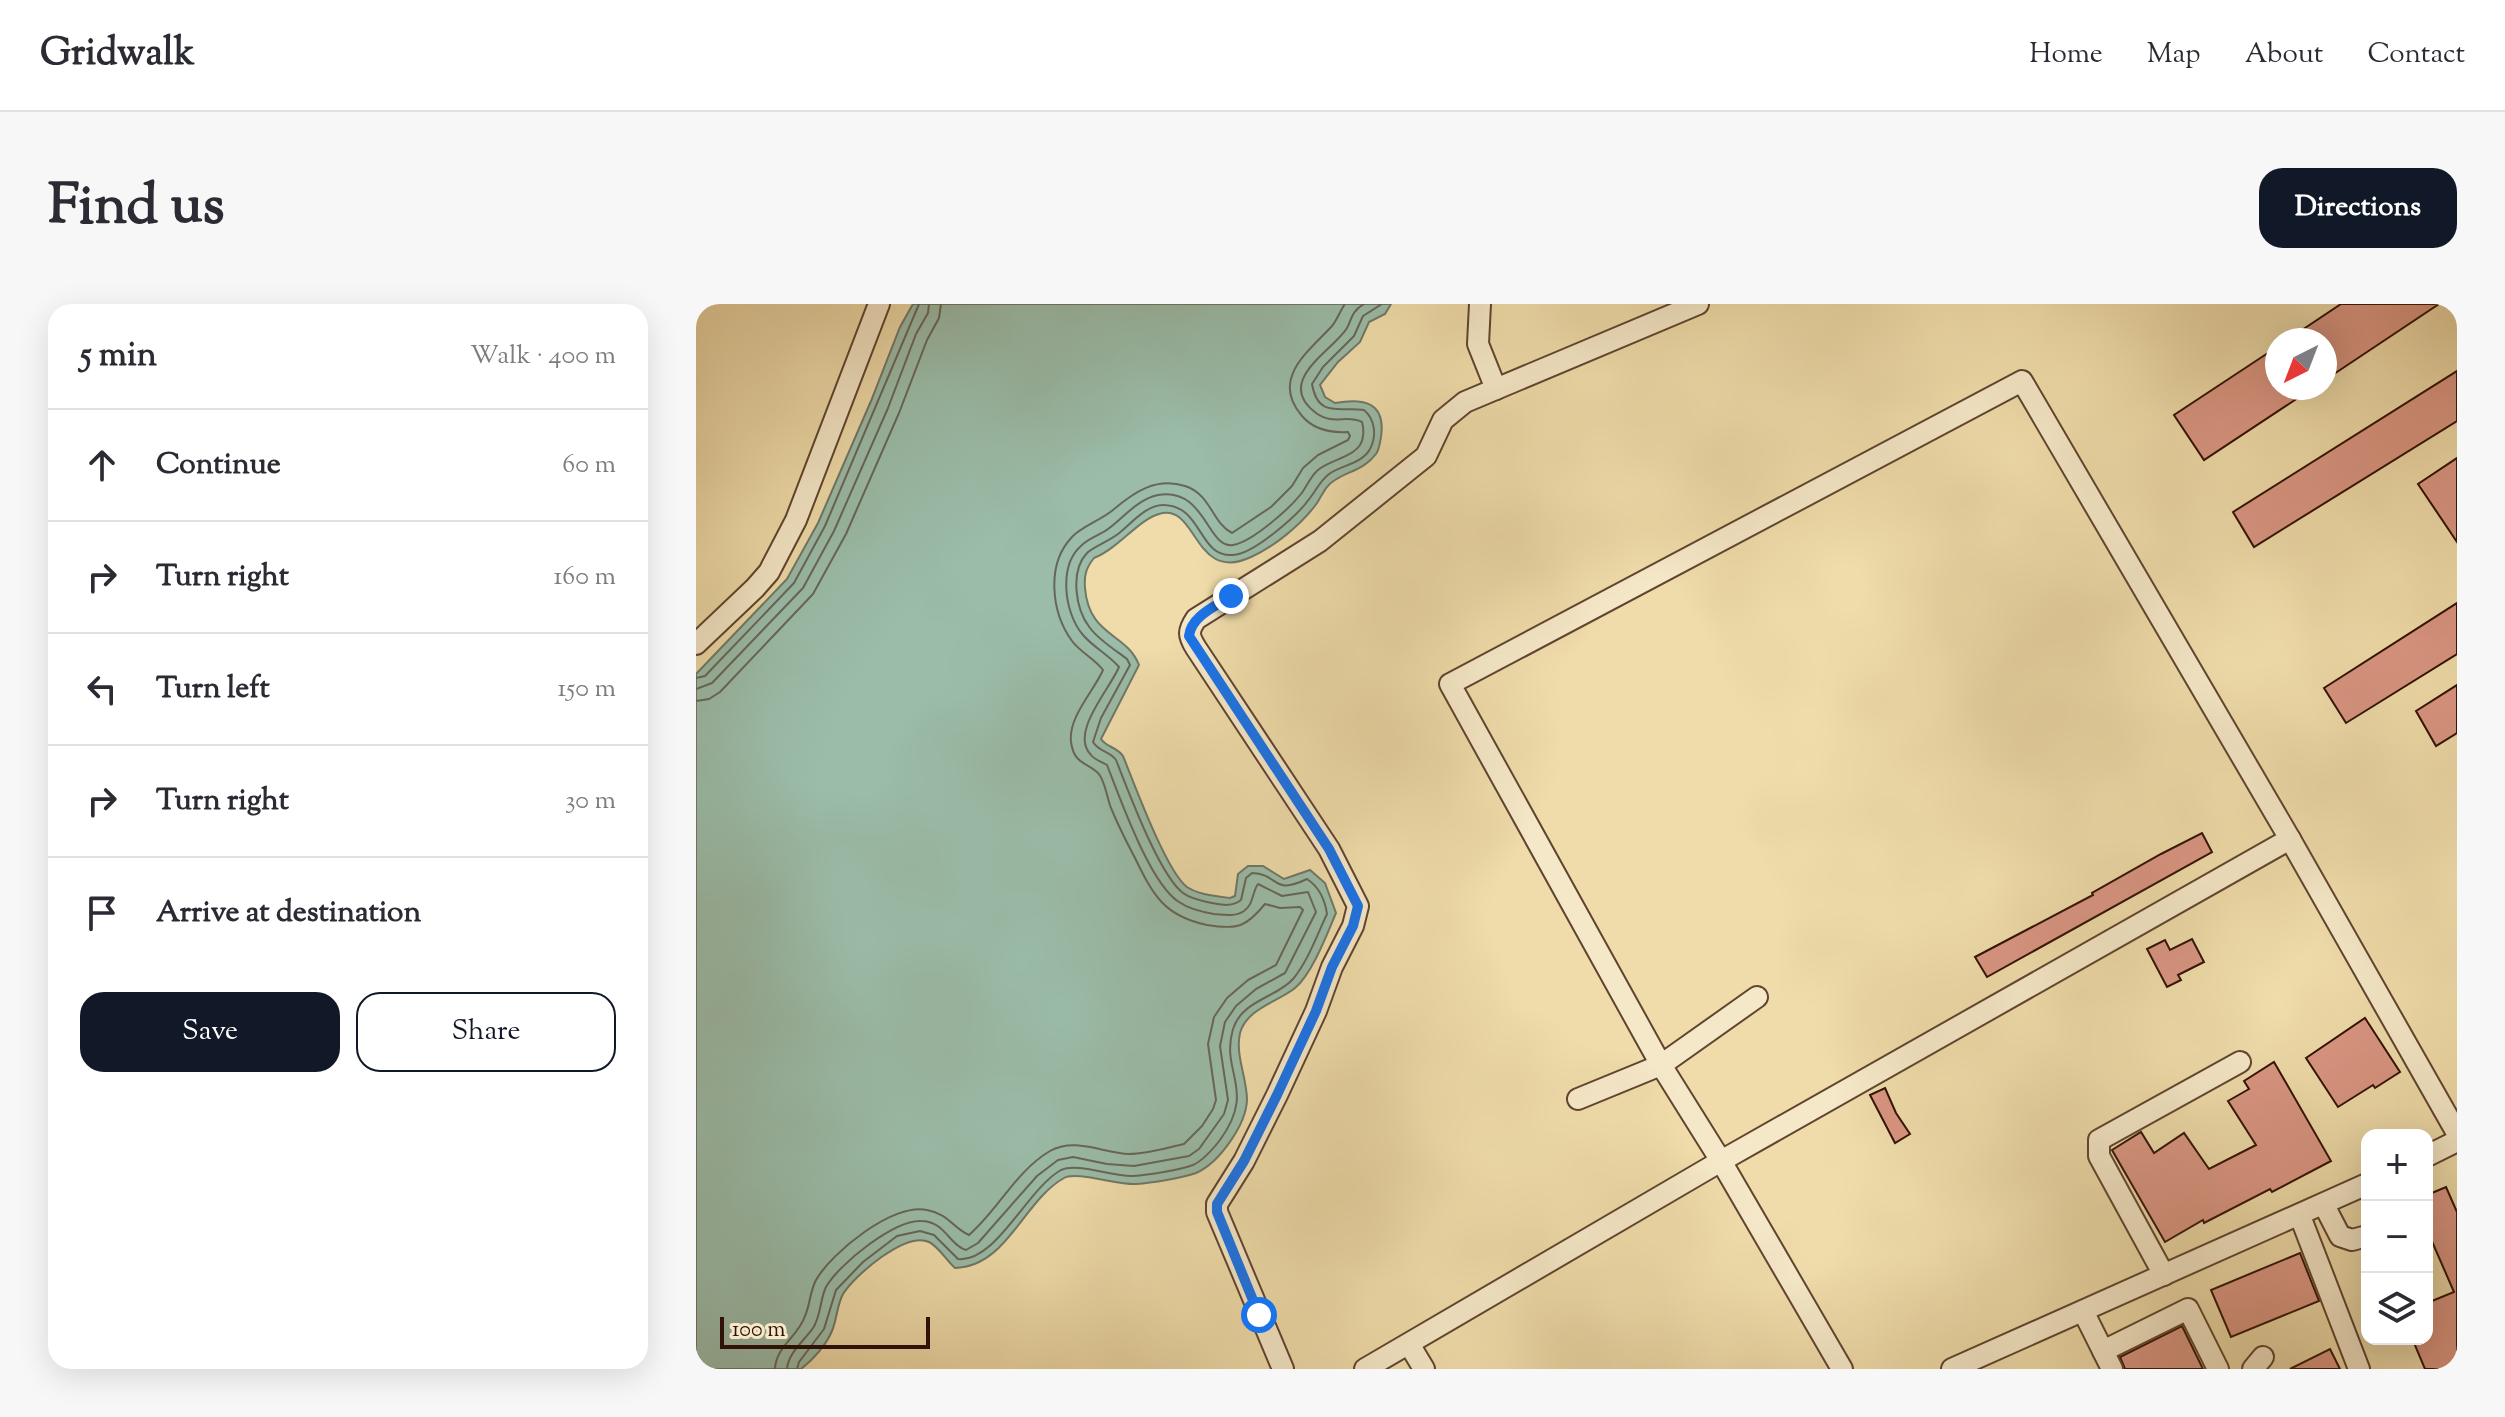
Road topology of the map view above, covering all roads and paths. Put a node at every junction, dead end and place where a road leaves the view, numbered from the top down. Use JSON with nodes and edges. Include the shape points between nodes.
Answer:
{"nodes":[{"id":1,"x":879,"y":304,"type":"edge"},
{"id":2,"x":1480,"y":304,"type":"edge"},
{"id":3,"x":1698,"y":304,"type":"edge"},
{"id":4,"x":1496,"y":389,"type":"junction"},
{"id":5,"x":696,"y":644,"type":"edge"},
{"id":6,"x":2290,"y":839,"type":"junction"},
{"id":7,"x":1757,"y":997,"type":"dead end"},
{"id":8,"x":2240,"y":1062,"type":"dead end"},
{"id":9,"x":1661,"y":1065,"type":"junction"},
{"id":10,"x":1578,"y":1099,"type":"dead end"},
{"id":11,"x":2457,"y":1133,"type":"edge"},
{"id":12,"x":2457,"y":1141,"type":"edge"},
{"id":13,"x":2433,"y":1153,"type":"edge"},
{"id":14,"x":1721,"y":1161,"type":"junction"},
{"id":15,"x":2361,"y":1187,"type":"edge"},
{"id":16,"x":2324,"y":1205,"type":"junction"},
{"id":17,"x":2300,"y":1216,"type":"junction"},
{"id":18,"x":2361,"y":1238,"type":"edge"},
{"id":19,"x":2164,"y":1275,"type":"junction"},
{"id":20,"x":2083,"y":1311,"type":"junction"},
{"id":21,"x":1409,"y":1344,"type":"junction"},
{"id":22,"x":2108,"y":1360,"type":"edge"},
{"id":23,"x":1283,"y":1369,"type":"edge"},
{"id":24,"x":1365,"y":1369,"type":"edge"},
{"id":25,"x":1424,"y":1369,"type":"edge"},
{"id":26,"x":1842,"y":1369,"type":"edge"},
{"id":27,"x":1952,"y":1369,"type":"edge"},
{"id":28,"x":2218,"y":1369,"type":"edge"},
{"id":29,"x":2359,"y":1369,"type":"edge"}],
"edges":[{"from":1,"to":5,"type":"street","via":[[796,520],[769,572]]},
{"from":2,"to":4,"type":"street","via":[[1478,344]]},
{"from":3,"to":4,"type":"street"},
{"from":4,"to":23,"type":"street","via":[[1465,402],[1443,420],[1426,456],[1320,541],[1196,619],[1189,629],[1196,648],[1329,849],[1358,906],[1277,1095],[1217,1204]]},
{"from":6,"to":9,"type":"street","via":[[2022,381],[1450,684]]},
{"from":6,"to":11,"type":"street"},
{"from":6,"to":14,"type":"street"},
{"from":7,"to":9,"type":"street"},
{"from":8,"to":19,"type":"street","via":[[2099,1140],[2099,1156]]},
{"from":9,"to":10,"type":"street"},
{"from":9,"to":14,"type":"street"},
{"from":12,"to":13,"type":"street"},
{"from":14,"to":21,"type":"street"},
{"from":14,"to":26,"type":"street"},
{"from":15,"to":16,"type":"street"},
{"from":16,"to":17,"type":"street"},
{"from":16,"to":18,"type":"street","via":[[2340,1236]]},
{"from":17,"to":19,"type":"street"},
{"from":17,"to":29,"type":"street"},
{"from":19,"to":20,"type":"street"},
{"from":20,"to":22,"type":"street"},
{"from":20,"to":27,"type":"street"},
{"from":21,"to":24,"type":"street"},
{"from":21,"to":25,"type":"street"},
{"from":22,"to":28,"type":"street","via":[[2188,1309]]}]}
